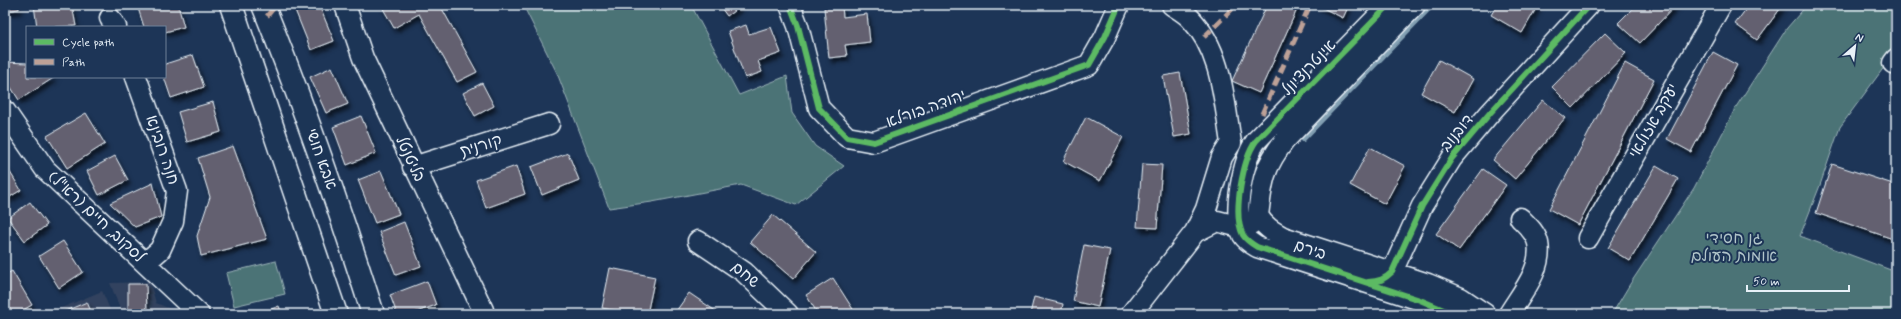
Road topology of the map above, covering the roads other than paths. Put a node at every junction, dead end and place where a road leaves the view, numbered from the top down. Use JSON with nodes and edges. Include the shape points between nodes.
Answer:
{"nodes":[{"id":1,"x":231,"y":5,"type":"edge"},
{"id":2,"x":263,"y":5,"type":"edge"},
{"id":3,"x":345,"y":5,"type":"edge"},
{"id":4,"x":790,"y":5,"type":"edge"},
{"id":5,"x":1119,"y":5,"type":"edge"},
{"id":6,"x":1172,"y":5,"type":"edge"},
{"id":7,"x":1389,"y":5,"type":"edge"},
{"id":8,"x":1415,"y":5,"type":"edge"},
{"id":9,"x":1590,"y":5,"type":"edge"},
{"id":10,"x":1721,"y":5,"type":"edge"},
{"id":11,"x":1896,"y":59,"type":"edge"},
{"id":12,"x":1896,"y":65,"type":"edge"},
{"id":13,"x":136,"y":78,"type":"edge"},
{"id":14,"x":5,"y":110,"type":"edge"},
{"id":15,"x":550,"y":124,"type":"dead end"},
{"id":16,"x":1231,"y":143,"type":"junction"},
{"id":17,"x":1250,"y":150,"type":"junction"},
{"id":18,"x":413,"y":167,"type":"junction"},
{"id":19,"x":1262,"y":182,"type":"junction"},
{"id":20,"x":1211,"y":215,"type":"junction"},
{"id":21,"x":1258,"y":216,"type":"junction"},
{"id":22,"x":1520,"y":218,"type":"dead end"},
{"id":23,"x":1240,"y":227,"type":"junction"},
{"id":24,"x":1588,"y":238,"type":"dead end"},
{"id":25,"x":698,"y":241,"type":"dead end"},
{"id":26,"x":145,"y":264,"type":"junction"},
{"id":27,"x":1392,"y":272,"type":"junction"},
{"id":28,"x":1364,"y":282,"type":"junction"},
{"id":29,"x":483,"y":313,"type":"edge"},
{"id":30,"x":199,"y":314,"type":"edge"},
{"id":31,"x":336,"y":314,"type":"edge"},
{"id":32,"x":373,"y":314,"type":"edge"},
{"id":33,"x":788,"y":314,"type":"edge"},
{"id":34,"x":1131,"y":314,"type":"edge"},
{"id":35,"x":1453,"y":314,"type":"edge"},
{"id":36,"x":1485,"y":314,"type":"edge"},
{"id":37,"x":1509,"y":314,"type":"edge"}],
"edges":[{"from":1,"to":31,"type":"main road"},
{"from":2,"to":32,"type":"main road","name":"אבא חושי","via":[[348,234]]},
{"from":3,"to":18,"type":"street","name":"בליטנטל","via":[[363,58]]},
{"from":4,"to":5,"type":"street","name":"יהודה בורלא","via":[[798,26],[819,108],[847,137],[874,142],[1089,65]]},
{"from":6,"to":16,"type":"street","via":[[1198,27],[1219,71]]},
{"from":7,"to":17,"type":"street","name":"אינטרנציונל"},
{"from":8,"to":19,"type":"street","name":"אינטרנציונל","via":[[1285,140],[1269,162]]},
{"from":9,"to":27,"type":"street","name":"דובנוב","via":[[1452,158],[1422,206]]},
{"from":10,"to":24,"type":"street","name":"יעקב אזולאי"},
{"from":11,"to":12,"type":"street","via":[[1893,63]]},
{"from":13,"to":26,"type":"street","name":"חנה רובינא","via":[[177,191],[173,221],[160,250]]},
{"from":14,"to":26,"type":"street","name":"לסקוב, חיים (רא\"ל)","via":[[45,169]]},
{"from":15,"to":18,"type":"street","name":"קורנית"},
{"from":16,"to":17,"type":"street"},
{"from":16,"to":20,"type":"street","via":[[1222,158]]},
{"from":17,"to":19,"type":"street"},
{"from":17,"to":23,"type":"street","via":[[1239,200]]},
{"from":18,"to":29,"type":"street","name":"בליטנטל"},
{"from":19,"to":21,"type":"street","name":"אינטרנציונל"},
{"from":20,"to":23,"type":"street"},
{"from":20,"to":34,"type":"street"},
{"from":21,"to":23,"type":"street","via":[[1250,224]]},
{"from":21,"to":27,"type":"street","name":"בירם","via":[[1270,230],[1283,237]]},
{"from":22,"to":37,"type":"street","via":[[1532,231],[1538,243],[1537,261],[1530,280]]},
{"from":23,"to":28,"type":"street","name":"בירם","via":[[1248,241],[1257,247]]},
{"from":25,"to":33,"type":"street","name":"שחם","via":[[744,272]]},
{"from":26,"to":30,"type":"street","name":"לסקוב, חיים (רא\"ל)"},
{"from":27,"to":28,"type":"street","via":[[1377,282]]},
{"from":27,"to":36,"type":"street","name":"בירם","via":[[1461,298]]},
{"from":28,"to":35,"type":"street","name":"בירם","via":[[1420,300]]}]}
